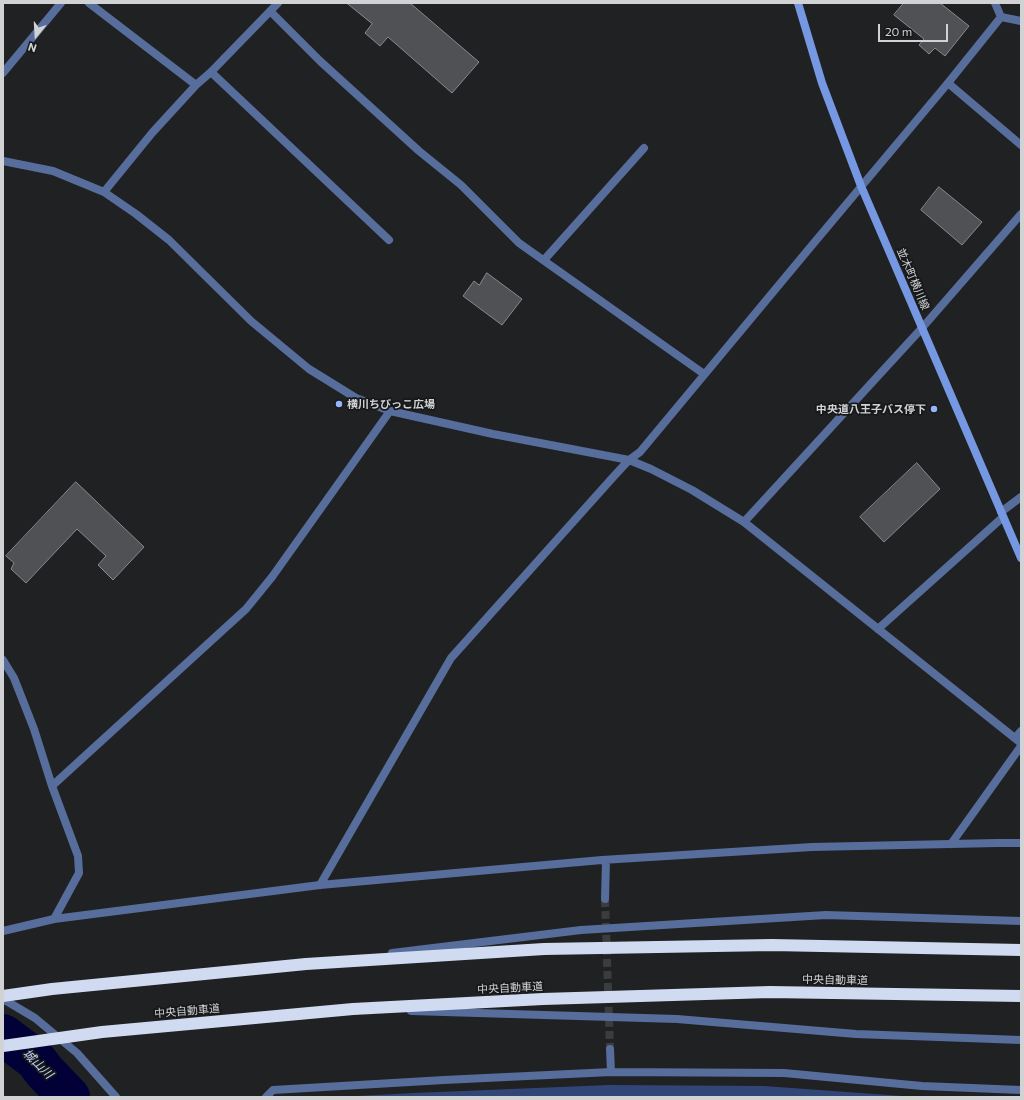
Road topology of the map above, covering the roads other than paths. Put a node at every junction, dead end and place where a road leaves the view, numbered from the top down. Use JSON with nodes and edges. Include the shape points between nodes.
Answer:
{"nodes":[{"id":1,"x":61,"y":3,"type":"edge"},
{"id":2,"x":89,"y":3,"type":"edge"},
{"id":3,"x":278,"y":3,"type":"edge"},
{"id":4,"x":798,"y":3,"type":"edge"},
{"id":5,"x":995,"y":3,"type":"edge"},
{"id":6,"x":270,"y":11,"type":"junction"},
{"id":7,"x":1001,"y":17,"type":"junction"},
{"id":8,"x":1021,"y":21,"type":"edge"},
{"id":9,"x":211,"y":72,"type":"junction"},
{"id":10,"x":3,"y":73,"type":"edge"},
{"id":11,"x":948,"y":83,"type":"junction"},
{"id":12,"x":196,"y":85,"type":"junction"},
{"id":13,"x":1021,"y":145,"type":"edge"},
{"id":14,"x":644,"y":148,"type":"dead end"},
{"id":15,"x":3,"y":161,"type":"edge"},
{"id":16,"x":862,"y":186,"type":"junction"},
{"id":17,"x":104,"y":192,"type":"junction"},
{"id":18,"x":1021,"y":214,"type":"edge"},
{"id":19,"x":390,"y":240,"type":"dead end"},
{"id":20,"x":544,"y":260,"type":"junction"},
{"id":21,"x":922,"y":328,"type":"junction"},
{"id":22,"x":704,"y":374,"type":"junction"},
{"id":23,"x":390,"y":411,"type":"junction"},
{"id":24,"x":629,"y":460,"type":"junction"},
{"id":25,"x":1021,"y":497,"type":"edge"},
{"id":26,"x":1002,"y":515,"type":"junction"},
{"id":27,"x":744,"y":522,"type":"junction"},
{"id":28,"x":1021,"y":558,"type":"edge"},
{"id":29,"x":878,"y":629,"type":"junction"},
{"id":30,"x":3,"y":660,"type":"edge"},
{"id":31,"x":1021,"y":731,"type":"edge"},
{"id":32,"x":1018,"y":740,"type":"edge"},
{"id":33,"x":1021,"y":746,"type":"edge"},
{"id":34,"x":52,"y":786,"type":"junction"},
{"id":35,"x":1021,"y":843,"type":"edge"},
{"id":36,"x":951,"y":844,"type":"junction"},
{"id":37,"x":606,"y":860,"type":"junction"},
{"id":38,"x":320,"y":885,"type":"junction"},
{"id":39,"x":605,"y":899,"type":"tunnel mouth"},
{"id":40,"x":54,"y":919,"type":"junction"},
{"id":41,"x":1021,"y":921,"type":"edge"},
{"id":42,"x":3,"y":931,"type":"edge"},
{"id":43,"x":1021,"y":950,"type":"edge"},
{"id":44,"x":306,"y":964,"type":"junction"},
{"id":45,"x":1021,"y":996,"type":"edge"},
{"id":46,"x":3,"y":997,"type":"edge"},
{"id":47,"x":354,"y":1009,"type":"junction"},
{"id":48,"x":1021,"y":1040,"type":"edge"},
{"id":49,"x":3,"y":1046,"type":"edge"},
{"id":50,"x":610,"y":1050,"type":"tunnel mouth"},
{"id":51,"x":611,"y":1072,"type":"junction"},
{"id":52,"x":1021,"y":1090,"type":"edge"},
{"id":53,"x":116,"y":1097,"type":"edge"},
{"id":54,"x":266,"y":1097,"type":"edge"}],
"edges":[{"from":1,"to":10,"type":"street"},
{"from":2,"to":12,"type":"street"},
{"from":3,"to":6,"type":"street"},
{"from":4,"to":16,"type":"street","name":"並木町横川線","via":[[822,83]]},
{"from":5,"to":7,"type":"street"},
{"from":6,"to":9,"type":"street"},
{"from":6,"to":20,"type":"street","via":[[320,61],[419,151],[461,185],[519,243]]},
{"from":7,"to":8,"type":"street"},
{"from":7,"to":11,"type":"street"},
{"from":9,"to":12,"type":"street"},
{"from":9,"to":19,"type":"street"},
{"from":11,"to":13,"type":"street"},
{"from":11,"to":16,"type":"street"},
{"from":12,"to":17,"type":"street","via":[[152,133]]},
{"from":14,"to":20,"type":"street"},
{"from":15,"to":17,"type":"street","via":[[53,171]]},
{"from":16,"to":21,"type":"street","name":"並木町横川線"},
{"from":16,"to":22,"type":"street"},
{"from":17,"to":23,"type":"street","via":[[169,240],[251,321],[309,369],[356,398]]},
{"from":18,"to":21,"type":"street"},
{"from":20,"to":22,"type":"street"},
{"from":21,"to":26,"type":"street","name":"並木町横川線"},
{"from":21,"to":27,"type":"street"},
{"from":22,"to":24,"type":"street","via":[[640,452]]},
{"from":23,"to":24,"type":"street"},
{"from":23,"to":34,"type":"street","via":[[272,577],[246,609]]},
{"from":24,"to":27,"type":"street","via":[[692,490]]},
{"from":24,"to":38,"type":"street","via":[[451,658]]},
{"from":25,"to":26,"type":"street"},
{"from":26,"to":28,"type":"street","name":"並木町横川線"},
{"from":26,"to":29,"type":"street"},
{"from":27,"to":29,"type":"street"},
{"from":29,"to":32,"type":"street"},
{"from":30,"to":34,"type":"street","via":[[14,678],[34,729]]},
{"from":31,"to":32,"type":"street"},
{"from":33,"to":36,"type":"street"},
{"from":34,"to":40,"type":"street","via":[[78,856],[78,873]]},
{"from":35,"to":36,"type":"street"},
{"from":36,"to":37,"type":"street","via":[[812,847]]},
{"from":37,"to":38,"type":"street"},
{"from":37,"to":39,"type":"street"},
{"from":38,"to":40,"type":"street"},
{"from":40,"to":42,"type":"street"},
{"from":41,"to":44,"type":"street","bridge":true,"via":[[826,915],[589,929]]},
{"from":43,"to":44,"type":"highway","bridge":true,"via":[[765,945],[544,950]]},
{"from":44,"to":46,"type":"highway","bridge":true,"via":[[52,989]]},
{"from":45,"to":47,"type":"highway","name":"中央自動車道","bridge":true,"via":[[770,992],[543,999]]},
{"from":46,"to":53,"type":"street","via":[[35,1018],[77,1053]]},
{"from":47,"to":48,"type":"street","bridge":true,"via":[[677,1020],[856,1034]]},
{"from":47,"to":49,"type":"highway","name":"中央自動車道","bridge":true,"via":[[102,1032]]},
{"from":50,"to":51,"type":"street"},
{"from":51,"to":52,"type":"street","via":[[784,1073],[922,1086]]},
{"from":51,"to":54,"type":"street","via":[[273,1090]]}]}
